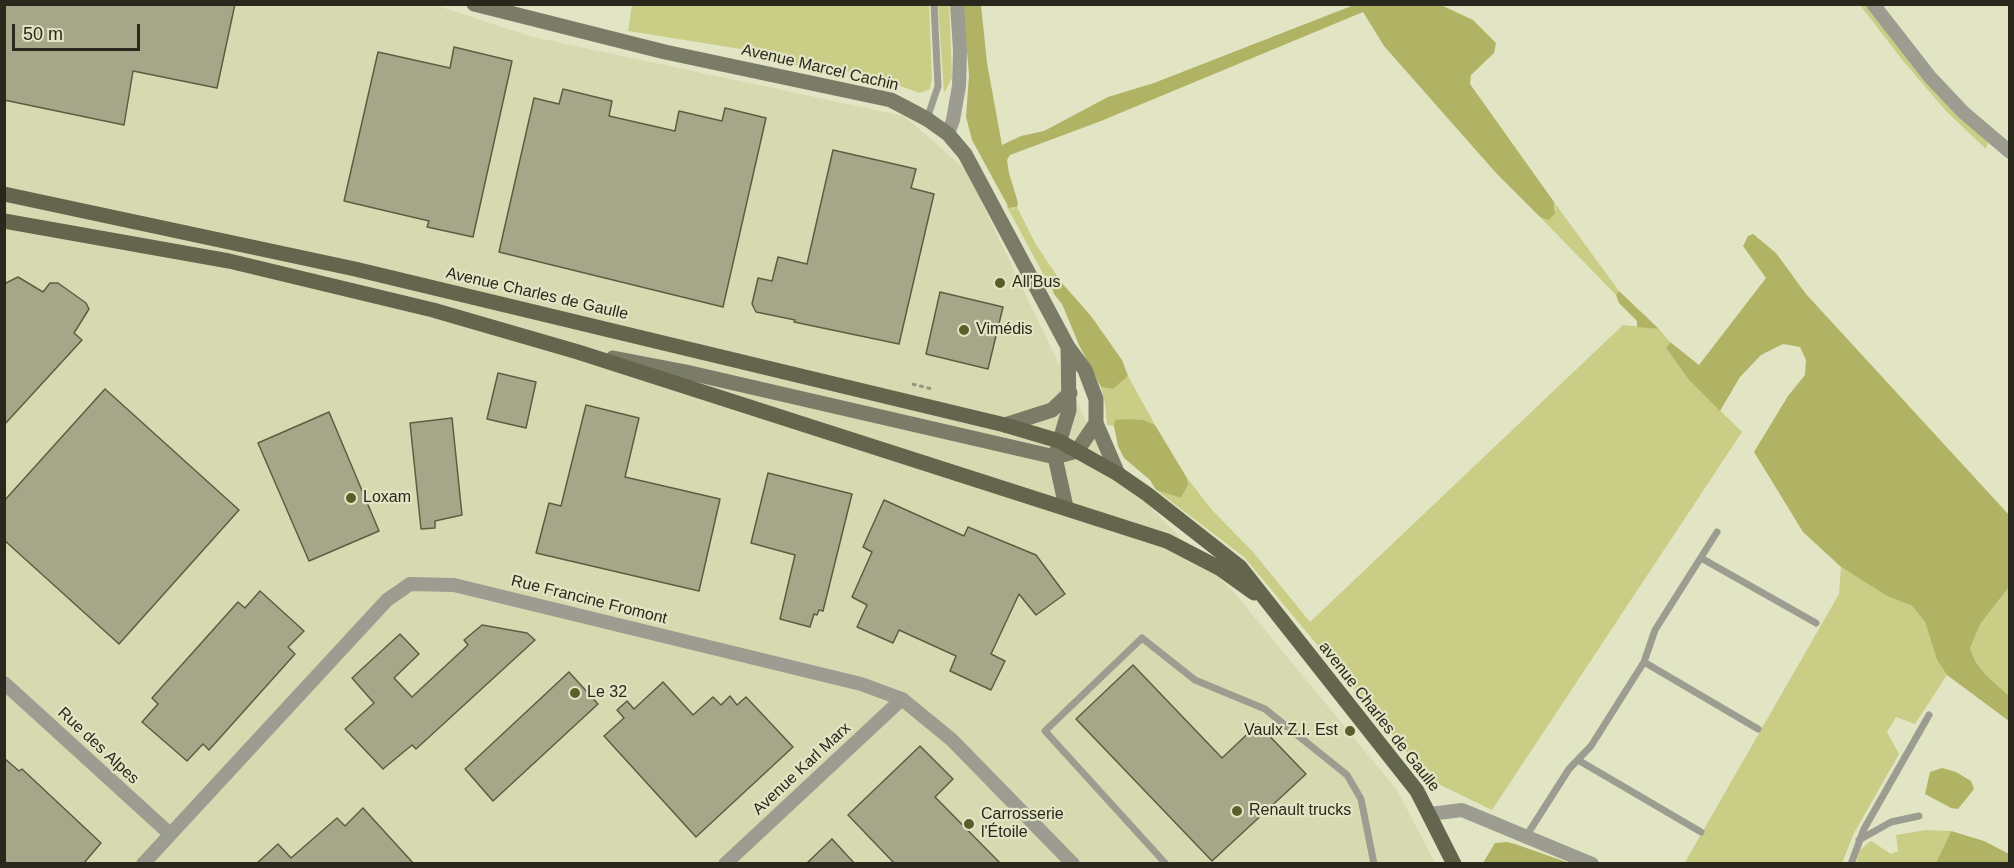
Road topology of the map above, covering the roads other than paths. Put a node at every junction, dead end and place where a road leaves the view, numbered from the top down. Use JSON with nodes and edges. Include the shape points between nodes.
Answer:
{"nodes":[{"id":1,"x":474,"y":4,"type":"edge"},
{"id":2,"x":934,"y":4,"type":"edge"},
{"id":3,"x":957,"y":4,"type":"edge"},
{"id":4,"x":1873,"y":4,"type":"edge"},
{"id":5,"x":927,"y":119,"type":"junction"},
{"id":6,"x":948,"y":134,"type":"junction"},
{"id":7,"x":2010,"y":152,"type":"edge"},
{"id":8,"x":4,"y":194,"type":"edge"},
{"id":9,"x":4,"y":221,"type":"edge"},
{"id":10,"x":1068,"y":347,"type":"junction"},
{"id":11,"x":578,"y":351,"type":"junction"},
{"id":12,"x":1070,"y":393,"type":"junction"},
{"id":13,"x":1096,"y":423,"type":"junction"},
{"id":14,"x":1005,"y":425,"type":"junction"},
{"id":15,"x":1059,"y":441,"type":"junction"},
{"id":16,"x":1077,"y":451,"type":"junction"},
{"id":17,"x":1055,"y":457,"type":"junction"},
{"id":18,"x":1118,"y":474,"type":"junction"},
{"id":19,"x":1066,"y":507,"type":"junction"},
{"id":20,"x":1717,"y":532,"type":"dead end"},
{"id":21,"x":1701,"y":558,"type":"junction"},
{"id":22,"x":1264,"y":599,"type":"junction"},
{"id":23,"x":1816,"y":623,"type":"dead end"},
{"id":24,"x":1644,"y":662,"type":"junction"},
{"id":25,"x":4,"y":683,"type":"edge"},
{"id":26,"x":902,"y":699,"type":"junction"},
{"id":27,"x":1929,"y":715,"type":"dead end"},
{"id":28,"x":1758,"y":729,"type":"dead end"},
{"id":29,"x":1578,"y":760,"type":"junction"},
{"id":30,"x":1430,"y":814,"type":"junction"},
{"id":31,"x":1919,"y":816,"type":"dead end"},
{"id":32,"x":1701,"y":832,"type":"dead end"},
{"id":33,"x":170,"y":834,"type":"junction"},
{"id":34,"x":1525,"y":838,"type":"junction"},
{"id":35,"x":1859,"y":840,"type":"junction"},
{"id":36,"x":1453,"y":863,"type":"edge"},
{"id":37,"x":143,"y":864,"type":"edge"},
{"id":38,"x":725,"y":864,"type":"edge"},
{"id":39,"x":1073,"y":864,"type":"edge"},
{"id":40,"x":1166,"y":864,"type":"edge"},
{"id":41,"x":1374,"y":864,"type":"edge"},
{"id":42,"x":1592,"y":864,"type":"edge"},
{"id":43,"x":1851,"y":864,"type":"edge"}],
"edges":[{"from":1,"to":5,"type":"street","name":"Avenue Marcel Cachin","via":[[665,52],[891,100]]},
{"from":2,"to":5,"type":"lane","via":[[938,86]]},
{"from":3,"to":6,"type":"street","via":[[959,86]]},
{"from":4,"to":7,"type":"street","via":[[1955,104]]},
{"from":5,"to":6,"type":"street","name":"Avenue Marcel Cachin"},
{"from":6,"to":10,"type":"street","name":"Avenue Marcel Cachin","via":[[985,189]]},
{"from":8,"to":14,"type":"main road","name":"Avenue Charles de Gaulle","via":[[355,269]]},
{"from":9,"to":11,"type":"main road","via":[[229,261],[433,310]]},
{"from":10,"to":12,"type":"street","name":"Avenue Marcel Cachin"},
{"from":10,"to":13,"type":"street","name":"Avenue Marcel Cachin","via":[[1084,370],[1096,399]]},
{"from":11,"to":17,"type":"street"},
{"from":11,"to":19,"type":"main road"},
{"from":12,"to":14,"type":"street","via":[[1052,410]]},
{"from":12,"to":15,"type":"street","name":"Avenue Marcel Cachin"},
{"from":13,"to":16,"type":"street"},
{"from":13,"to":18,"type":"street","name":"Avenue Marcel Cachin"},
{"from":14,"to":15,"type":"main road","name":"Avenue Charles de Gaulle"},
{"from":15,"to":16,"type":"main road","name":"avenue Charles de Gaulle"},
{"from":15,"to":17,"type":"street","name":"Avenue Marcel Cachin"},
{"from":16,"to":17,"type":"street"},
{"from":16,"to":18,"type":"main road","name":"avenue Charles de Gaulle"},
{"from":17,"to":19,"type":"street","name":"Avenue Marcel Cachin"},
{"from":18,"to":22,"type":"main road","name":"avenue Charles de Gaulle","via":[[1240,567]]},
{"from":19,"to":22,"type":"main road","name":"avenue Charles de Gaulle","via":[[1167,541],[1219,568]]},
{"from":20,"to":21,"type":"lane"},
{"from":21,"to":23,"type":"lane"},
{"from":21,"to":24,"type":"lane","via":[[1655,630]]},
{"from":22,"to":30,"type":"main road","name":"avenue Charles de Gaulle","via":[[1417,791]]},
{"from":24,"to":28,"type":"lane"},
{"from":24,"to":29,"type":"lane"},
{"from":25,"to":33,"type":"street","name":"Rue des Alpes"},
{"from":26,"to":33,"type":"street","name":"Rue Francine Fromont","via":[[861,684],[454,585],[411,584],[387,600]]},
{"from":26,"to":38,"type":"street","name":"Avenue Karl Marx"},
{"from":26,"to":39,"type":"street","name":"Rue Francine Fromont","via":[[952,740]]},
{"from":27,"to":35,"type":"lane"},
{"from":29,"to":32,"type":"lane"},
{"from":29,"to":34,"type":"lane"},
{"from":30,"to":34,"type":"street","via":[[1462,810]]},
{"from":30,"to":36,"type":"main road","name":"avenue Charles de Gaulle"},
{"from":31,"to":35,"type":"lane","via":[[1891,822]]},
{"from":33,"to":37,"type":"street","name":"Rue Francine Fromont"},
{"from":34,"to":42,"type":"street"},
{"from":35,"to":43,"type":"lane"},
{"from":40,"to":41,"type":"lane","via":[[1045,731],[1142,638],[1195,680],[1265,709],[1347,775],[1361,799]]}]}
